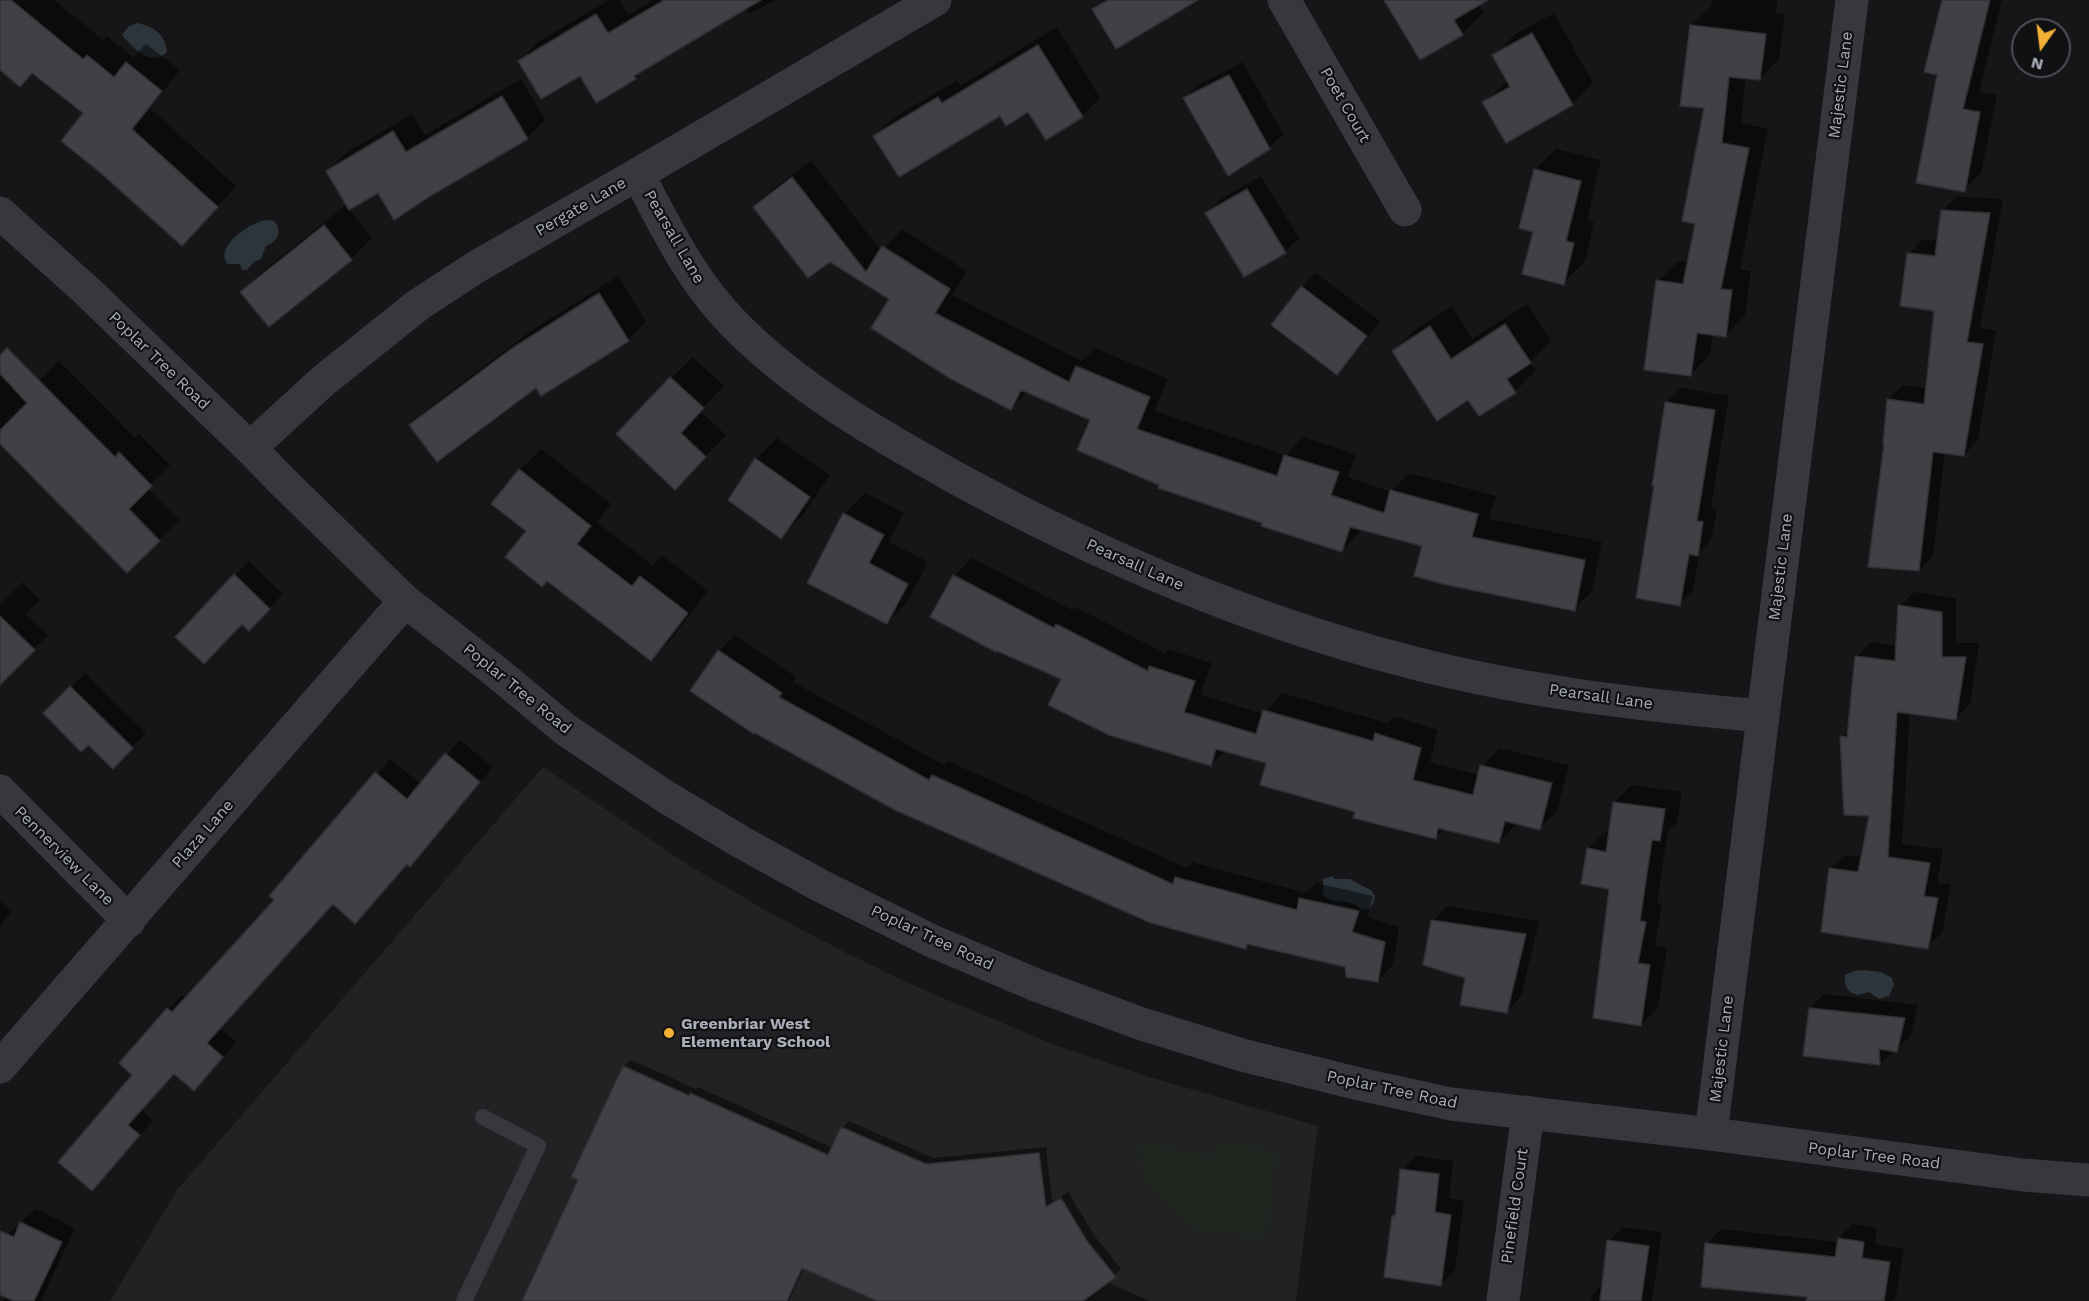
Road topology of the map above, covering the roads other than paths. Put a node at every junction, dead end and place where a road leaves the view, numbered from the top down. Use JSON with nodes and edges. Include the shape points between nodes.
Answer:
{"nodes":[{"id":1,"x":935,"y":0,"type":"edge"},
{"id":2,"x":1284,"y":0,"type":"edge"},
{"id":3,"x":1852,"y":0,"type":"edge"},
{"id":4,"x":638,"y":174,"type":"junction"},
{"id":5,"x":1406,"y":210,"type":"dead end"},
{"id":6,"x":0,"y":213,"type":"edge"},
{"id":7,"x":250,"y":448,"type":"junction"},
{"id":8,"x":405,"y":601,"type":"junction"},
{"id":9,"x":1762,"y":716,"type":"junction"},
{"id":10,"x":0,"y":791,"type":"edge"},
{"id":11,"x":129,"y":921,"type":"junction"},
{"id":12,"x":0,"y":1067,"type":"edge"},
{"id":13,"x":1528,"y":1112,"type":"junction"},
{"id":14,"x":483,"y":1117,"type":"dead end"},
{"id":15,"x":1711,"y":1134,"type":"junction"},
{"id":16,"x":2089,"y":1180,"type":"edge"},
{"id":17,"x":464,"y":1301,"type":"edge"},
{"id":18,"x":1503,"y":1301,"type":"edge"}],
"edges":[{"from":1,"to":4,"type":"street","name":"Pergate Lane"},
{"from":2,"to":5,"type":"street","name":"Poet Court"},
{"from":3,"to":9,"type":"street","name":"Majestic Lane"},
{"from":4,"to":7,"type":"street","name":"Pergate Lane","via":[[418,305],[323,381]]},
{"from":4,"to":9,"type":"street","name":"Pearsall Lane","via":[[677,248],[702,285],[734,325],[771,360],[896,444],[1070,536],[1241,609],[1398,659],[1553,691]]},
{"from":6,"to":7,"type":"street","name":"Poplar Tree Road"},
{"from":7,"to":8,"type":"street","name":"Poplar Tree Road"},
{"from":8,"to":11,"type":"street","name":"Plaza Lane"},
{"from":8,"to":13,"type":"street","name":"Poplar Tree Road","via":[[566,730],[666,797],[821,886],[932,941],[1099,1009],[1242,1055],[1450,1104]]},
{"from":9,"to":15,"type":"street","name":"Majestic Lane"},
{"from":10,"to":11,"type":"street","name":"Pennerview Lane"},
{"from":11,"to":12,"type":"street","name":"Plaza Lane"},
{"from":13,"to":15,"type":"street","name":"Poplar Tree Road"},
{"from":13,"to":18,"type":"street","name":"Pinefield Court"},
{"from":14,"to":17,"type":"lane","via":[[538,1146]]},
{"from":15,"to":16,"type":"street","name":"Poplar Tree Road","via":[[2023,1175]]}]}
